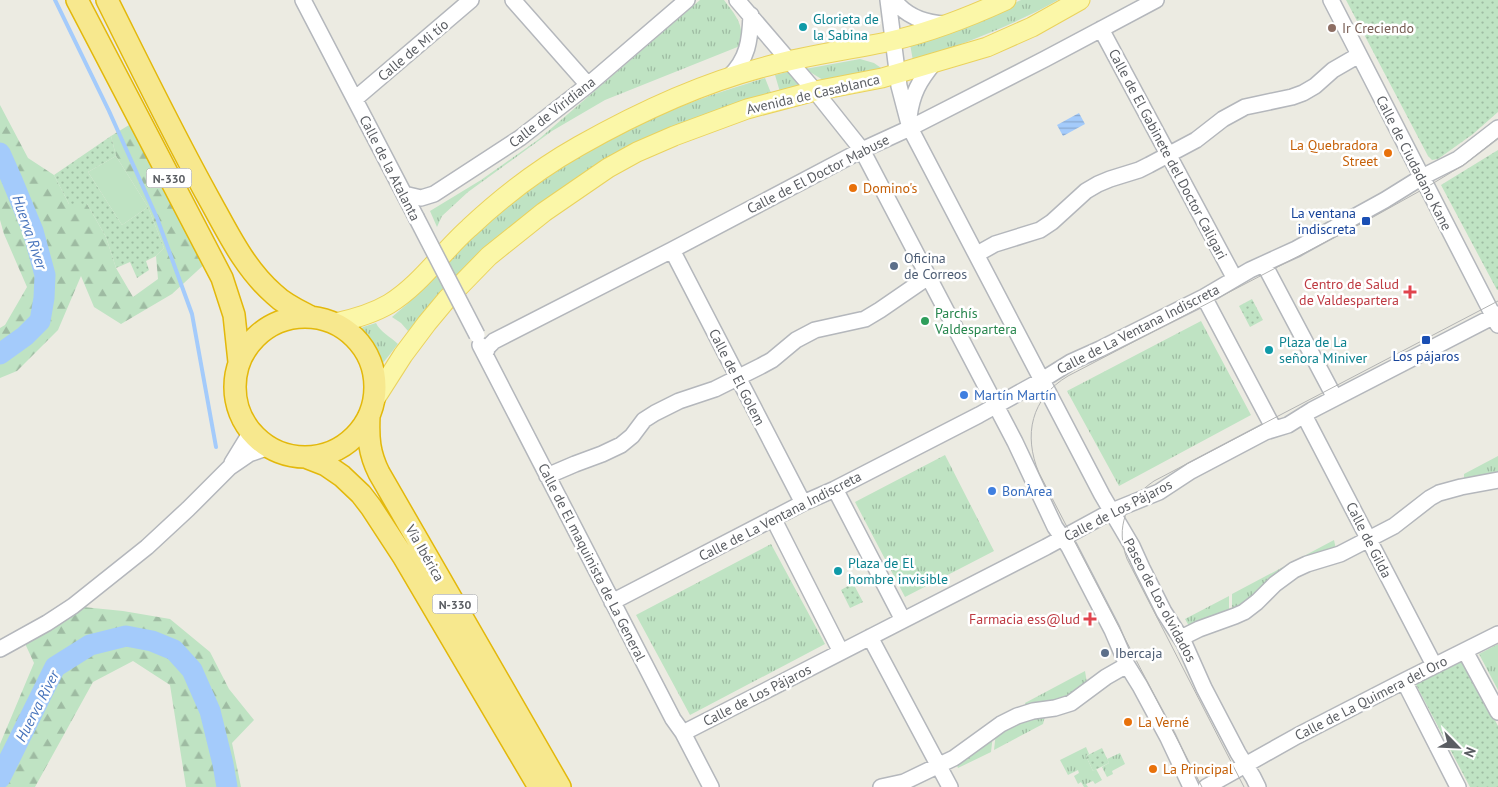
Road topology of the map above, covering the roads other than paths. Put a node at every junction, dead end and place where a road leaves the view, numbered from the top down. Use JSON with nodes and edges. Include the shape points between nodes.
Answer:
{"nodes":[{"id":1,"x":77,"y":0,"type":"edge"},
{"id":2,"x":107,"y":0,"type":"edge"},
{"id":3,"x":303,"y":0,"type":"edge"},
{"id":4,"x":471,"y":0,"type":"edge"},
{"id":5,"x":513,"y":0,"type":"edge"},
{"id":6,"x":687,"y":0,"type":"edge"},
{"id":7,"x":736,"y":0,"type":"edge"},
{"id":8,"x":888,"y":0,"type":"edge"},
{"id":9,"x":894,"y":0,"type":"edge"},
{"id":10,"x":1006,"y":0,"type":"edge"},
{"id":11,"x":1080,"y":0,"type":"edge"},
{"id":12,"x":1156,"y":0,"type":"edge"},
{"id":13,"x":1331,"y":0,"type":"edge"},
{"id":14,"x":751,"y":15,"type":"junction"},
{"id":15,"x":946,"y":24,"type":"junction"},
{"id":16,"x":1101,"y":29,"type":"junction"},
{"id":17,"x":893,"y":40,"type":"junction"},
{"id":18,"x":1359,"y":55,"type":"junction"},
{"id":19,"x":789,"y":61,"type":"junction"},
{"id":20,"x":934,"y":63,"type":"junction"},
{"id":21,"x":897,"y":74,"type":"junction"},
{"id":22,"x":729,"y":78,"type":"junction"},
{"id":23,"x":588,"y":85,"type":"junction"},
{"id":24,"x":815,"y":91,"type":"junction"},
{"id":25,"x":355,"y":99,"type":"junction"},
{"id":26,"x":909,"y":124,"type":"junction"},
{"id":27,"x":1498,"y":128,"type":"edge"},
{"id":28,"x":862,"y":150,"type":"junction"},
{"id":29,"x":1168,"y":155,"type":"junction"},
{"id":30,"x":1422,"y":177,"type":"junction"},
{"id":31,"x":404,"y":194,"type":"junction"},
{"id":32,"x":672,"y":250,"type":"junction"},
{"id":33,"x":976,"y":254,"type":"junction"},
{"id":34,"x":1264,"y":264,"type":"junction"},
{"id":35,"x":928,"y":277,"type":"junction"},
{"id":36,"x":1235,"y":279,"type":"junction"},
{"id":37,"x":1204,"y":297,"type":"junction"},
{"id":38,"x":309,"y":316,"type":"junction"},
{"id":39,"x":1497,"y":319,"type":"edge"},
{"id":40,"x":335,"y":323,"type":"junction"},
{"id":41,"x":477,"y":335,"type":"joint"},
{"id":42,"x":485,"y":354,"type":"junction"},
{"id":43,"x":239,"y":362,"type":"junction"},
{"id":44,"x":737,"y":378,"type":"junction"},
{"id":45,"x":1042,"y":380,"type":"junction"},
{"id":46,"x":1335,"y":398,"type":"junction"},
{"id":47,"x":996,"y":405,"type":"junction"},
{"id":48,"x":371,"y":409,"type":"junction"},
{"id":49,"x":1304,"y":415,"type":"junction"},
{"id":50,"x":1274,"y":429,"type":"junction"},
{"id":51,"x":251,"y":432,"type":"junction"},
{"id":52,"x":269,"y":447,"type":"junction"},
{"id":53,"x":308,"y":458,"type":"junction"},
{"id":54,"x":230,"y":467,"type":"junction"},
{"id":55,"x":547,"y":476,"type":"junction"},
{"id":56,"x":1498,"y":480,"type":"edge"},
{"id":57,"x":834,"y":489,"type":"junction"},
{"id":58,"x":803,"y":503,"type":"junction"},
{"id":59,"x":1112,"y":511,"type":"junction"},
{"id":60,"x":773,"y":518,"type":"junction"},
{"id":61,"x":1062,"y":538,"type":"junction"},
{"id":62,"x":1368,"y":539,"type":"junction"},
{"id":63,"x":612,"y":602,"type":"junction"},
{"id":64,"x":903,"y":620,"type":"junction"},
{"id":65,"x":1498,"y":634,"type":"edge"},
{"id":66,"x":870,"y":637,"type":"junction"},
{"id":67,"x":1181,"y":638,"type":"junction"},
{"id":68,"x":0,"y":649,"type":"edge"},
{"id":69,"x":842,"y":652,"type":"junction"},
{"id":70,"x":1465,"y":652,"type":"junction"},
{"id":71,"x":1127,"y":665,"type":"junction"},
{"id":72,"x":1434,"y":665,"type":"junction"},
{"id":73,"x":1404,"y":681,"type":"junction"},
{"id":74,"x":1498,"y":712,"type":"edge"},
{"id":75,"x":683,"y":732,"type":"junction"},
{"id":76,"x":1245,"y":765,"type":"junction"},
{"id":77,"x":938,"y":766,"type":"junction"},
{"id":78,"x":539,"y":787,"type":"edge"},
{"id":79,"x":560,"y":787,"type":"edge"},
{"id":80,"x":711,"y":787,"type":"edge"},
{"id":81,"x":881,"y":787,"type":"edge"},
{"id":82,"x":950,"y":787,"type":"edge"},
{"id":83,"x":1191,"y":787,"type":"edge"},
{"id":84,"x":1206,"y":787,"type":"edge"},
{"id":85,"x":1258,"y":787,"type":"edge"},
{"id":86,"x":1458,"y":787,"type":"edge"}],
"edges":[{"from":1,"to":43,"type":"highway","number":"N-330","via":[[222,278],[234,315]]},
{"from":2,"to":38,"type":"highway","number":"N-330","via":[[193,171],[235,246],[274,294]]},
{"from":3,"to":25,"type":"street","name":"Calle de la Atalanta"},
{"from":4,"to":25,"type":"street","name":"Calle de Mi tío"},
{"from":5,"to":23,"type":"street"},
{"from":6,"to":23,"type":"street","name":"Calle de Viridiana"},
{"from":7,"to":14,"type":"street"},
{"from":8,"to":17,"type":"street","name":"Paseo de Los olvidados"},
{"from":9,"to":15,"type":"street","via":[[916,18]]},
{"from":10,"to":15,"type":"main road"},
{"from":11,"to":20,"type":"main road","name":"Avenida de Casablanca","via":[[987,47]]},
{"from":12,"to":16,"type":"street","name":"Calle de El Doctor Mabuse"},
{"from":13,"to":18,"type":"street","name":"Calle de Ciudadano Kane"},
{"from":14,"to":19,"type":"street"},
{"from":14,"to":22,"type":"street","via":[[749,45]]},
{"from":15,"to":17,"type":"main road"},
{"from":16,"to":26,"type":"street","name":"Calle de El Doctor Mabuse"},
{"from":16,"to":29,"type":"street","name":"Calle de El Gabinete del Doctor Caligari"},
{"from":17,"to":19,"type":"main road"},
{"from":17,"to":21,"type":"street","name":"Paseo de Los olvidados"},
{"from":18,"to":29,"type":"street","via":[[1303,93],[1245,107]]},
{"from":18,"to":30,"type":"street","name":"Calle de Ciudadano Kane"},
{"from":19,"to":22,"type":"main road"},
{"from":19,"to":24,"type":"street"},
{"from":20,"to":21,"type":"main road","name":"Avenida de Casablanca"},
{"from":20,"to":26,"type":"street","via":[[913,97]]},
{"from":21,"to":24,"type":"main road","name":"Avenida de Casablanca"},
{"from":21,"to":26,"type":"street","name":"Paseo de Los olvidados"},
{"from":22,"to":40,"type":"main road","via":[[668,100],[570,151],[487,211],[395,300],[355,319]]},
{"from":23,"to":31,"type":"street","name":"Calle de Viridiana","via":[[520,138],[443,189],[421,198]]},
{"from":24,"to":28,"type":"street"},
{"from":24,"to":48,"type":"main road","name":"Avenida de Casablanca","via":[[747,109],[637,152],[544,212],[489,256],[447,299],[406,350]]},
{"from":25,"to":31,"type":"street","name":"Calle de la Atalanta"},
{"from":26,"to":28,"type":"street","name":"Calle de El Doctor Mabuse"},
{"from":26,"to":33,"type":"street","name":"Paseo de Los olvidados"},
{"from":27,"to":30,"type":"street","name":"Calle de La Ventana Indiscreta","via":[[1458,158]]},
{"from":28,"to":32,"type":"street","name":"Calle de El Doctor Mabuse"},
{"from":28,"to":35,"type":"street"},
{"from":29,"to":33,"type":"street","via":[[1086,191],[1040,230],[995,244]]},
{"from":29,"to":36,"type":"street","name":"Calle de El Gabinete del Doctor Caligari"},
{"from":30,"to":34,"type":"street","name":"Calle de La Ventana Indiscreta","via":[[1377,205]]},
{"from":30,"to":39,"type":"street","name":"Calle de Ciudadano Kane"},
{"from":31,"to":41,"type":"street","name":"Calle de la Atalanta","bridge":true},
{"from":32,"to":42,"type":"street","name":"Calle de El Doctor Mabuse","via":[[494,341]]},
{"from":32,"to":44,"type":"street","name":"Calle de El Golem"},
{"from":33,"to":45,"type":"street","name":"Paseo de Los olvidados"},
{"from":34,"to":36,"type":"street","name":"Calle de La Ventana Indiscreta"},
{"from":34,"to":46,"type":"street"},
{"from":35,"to":44,"type":"street","via":[[865,319],[815,330],[796,340],[772,360]]},
{"from":35,"to":47,"type":"street"},
{"from":36,"to":37,"type":"street","name":"Calle de La Ventana Indiscreta"},
{"from":37,"to":45,"type":"street","name":"Calle de La Ventana Indiscreta","via":[[1071,362]]},
{"from":37,"to":50,"type":"street"},
{"from":38,"to":40,"type":"highway","number":"N-330"},
{"from":38,"to":43,"type":"highway","number":"N-330","via":[[279,322],[264,330],[252,341]]},
{"from":39,"to":46,"type":"street","name":"Calle de Los Pájaros","via":[[1452,337]]},
{"from":40,"to":48,"type":"highway","number":"N-330","via":[[353,336],[370,362],[375,390]]},
{"from":41,"to":42,"type":"street","name":"Calle de El maquinista de La General"},
{"from":42,"to":55,"type":"street","name":"Calle de El maquinista de La General"},
{"from":43,"to":51,"type":"highway","number":"N-330","via":[[235,392]]},
{"from":44,"to":55,"type":"street","via":[[655,413],[621,445]]},
{"from":44,"to":58,"type":"street","name":"Calle de El Golem"},
{"from":45,"to":47,"type":"street","name":"Calle de La Ventana Indiscreta"},
{"from":45,"to":59,"type":"street","name":"Paseo de Los olvidados"},
{"from":46,"to":49,"type":"street","name":"Calle de Los Pájaros"},
{"from":47,"to":57,"type":"street","name":"Calle de La Ventana Indiscreta"},
{"from":47,"to":61,"type":"street"},
{"from":48,"to":53,"type":"highway","number":"N-330","via":[[357,434],[341,448]]},
{"from":48,"to":79,"type":"highway","name":"Vía Ibérica","number":"N-330","via":[[368,445],[379,473]]},
{"from":49,"to":50,"type":"street","name":"Calle de Los Pájaros"},
{"from":49,"to":62,"type":"street","name":"Calle de Gilda"},
{"from":50,"to":59,"type":"street","name":"Calle de Los Pájaros","via":[[1159,492]]},
{"from":51,"to":52,"type":"highway","number":"N-330"},
{"from":51,"to":54,"type":"street"},
{"from":52,"to":53,"type":"highway","number":"N-330"},
{"from":52,"to":54,"type":"street","via":[[249,454]]},
{"from":53,"to":78,"type":"highway","name":"Vía Ibérica","number":"N-330","via":[[332,468],[371,506]]},
{"from":54,"to":68,"type":"street","via":[[123,568],[73,606]]},
{"from":55,"to":63,"type":"street","name":"Calle de El maquinista de La General"},
{"from":56,"to":62,"type":"street","via":[[1440,493],[1394,526]]},
{"from":57,"to":58,"type":"street","name":"Calle de La Ventana Indiscreta"},
{"from":57,"to":64,"type":"street"},
{"from":58,"to":60,"type":"street","name":"Calle de La Ventana Indiscreta"},
{"from":59,"to":61,"type":"street","name":"Calle de Los Pájaros"},
{"from":59,"to":67,"type":"street","name":"Paseo de Los olvidados","via":[[1164,612]]},
{"from":60,"to":63,"type":"street","name":"Calle de La Ventana Indiscreta"},
{"from":60,"to":69,"type":"street"},
{"from":61,"to":64,"type":"street","name":"Calle de Los Pájaros"},
{"from":61,"to":71,"type":"street","via":[[1112,630]]},
{"from":62,"to":67,"type":"street","via":[[1340,554],[1294,570],[1244,612]]},
{"from":62,"to":72,"type":"street","name":"Calle de Gilda"},
{"from":63,"to":75,"type":"street","name":"Calle de El maquinista de La General","via":[[673,719]]},
{"from":64,"to":66,"type":"street","name":"Calle de Los Pájaros"},
{"from":65,"to":70,"type":"street","name":"Calle de La Quimera del Oro"},
{"from":66,"to":69,"type":"street","name":"Calle de Los Pájaros"},
{"from":66,"to":77,"type":"street"},
{"from":67,"to":76,"type":"street","name":"Paseo de Los olvidados"},
{"from":69,"to":75,"type":"street","name":"Calle de Los Pájaros"},
{"from":70,"to":72,"type":"street","name":"Calle de La Quimera del Oro"},
{"from":70,"to":74,"type":"street"},
{"from":71,"to":77,"type":"street","via":[[1071,702],[1017,716],[1001,724]]},
{"from":71,"to":83,"type":"street"},
{"from":72,"to":73,"type":"street","name":"Calle de La Quimera del Oro"},
{"from":73,"to":76,"type":"street","name":"Calle de La Quimera del Oro"},
{"from":73,"to":86,"type":"street"},
{"from":75,"to":80,"type":"street","name":"Calle de El maquinista de La General"},
{"from":76,"to":84,"type":"street"},
{"from":76,"to":85,"type":"street","name":"Paseo de Los olvidados"},
{"from":77,"to":81,"type":"street","via":[[904,782]]},
{"from":77,"to":82,"type":"street"}]}
